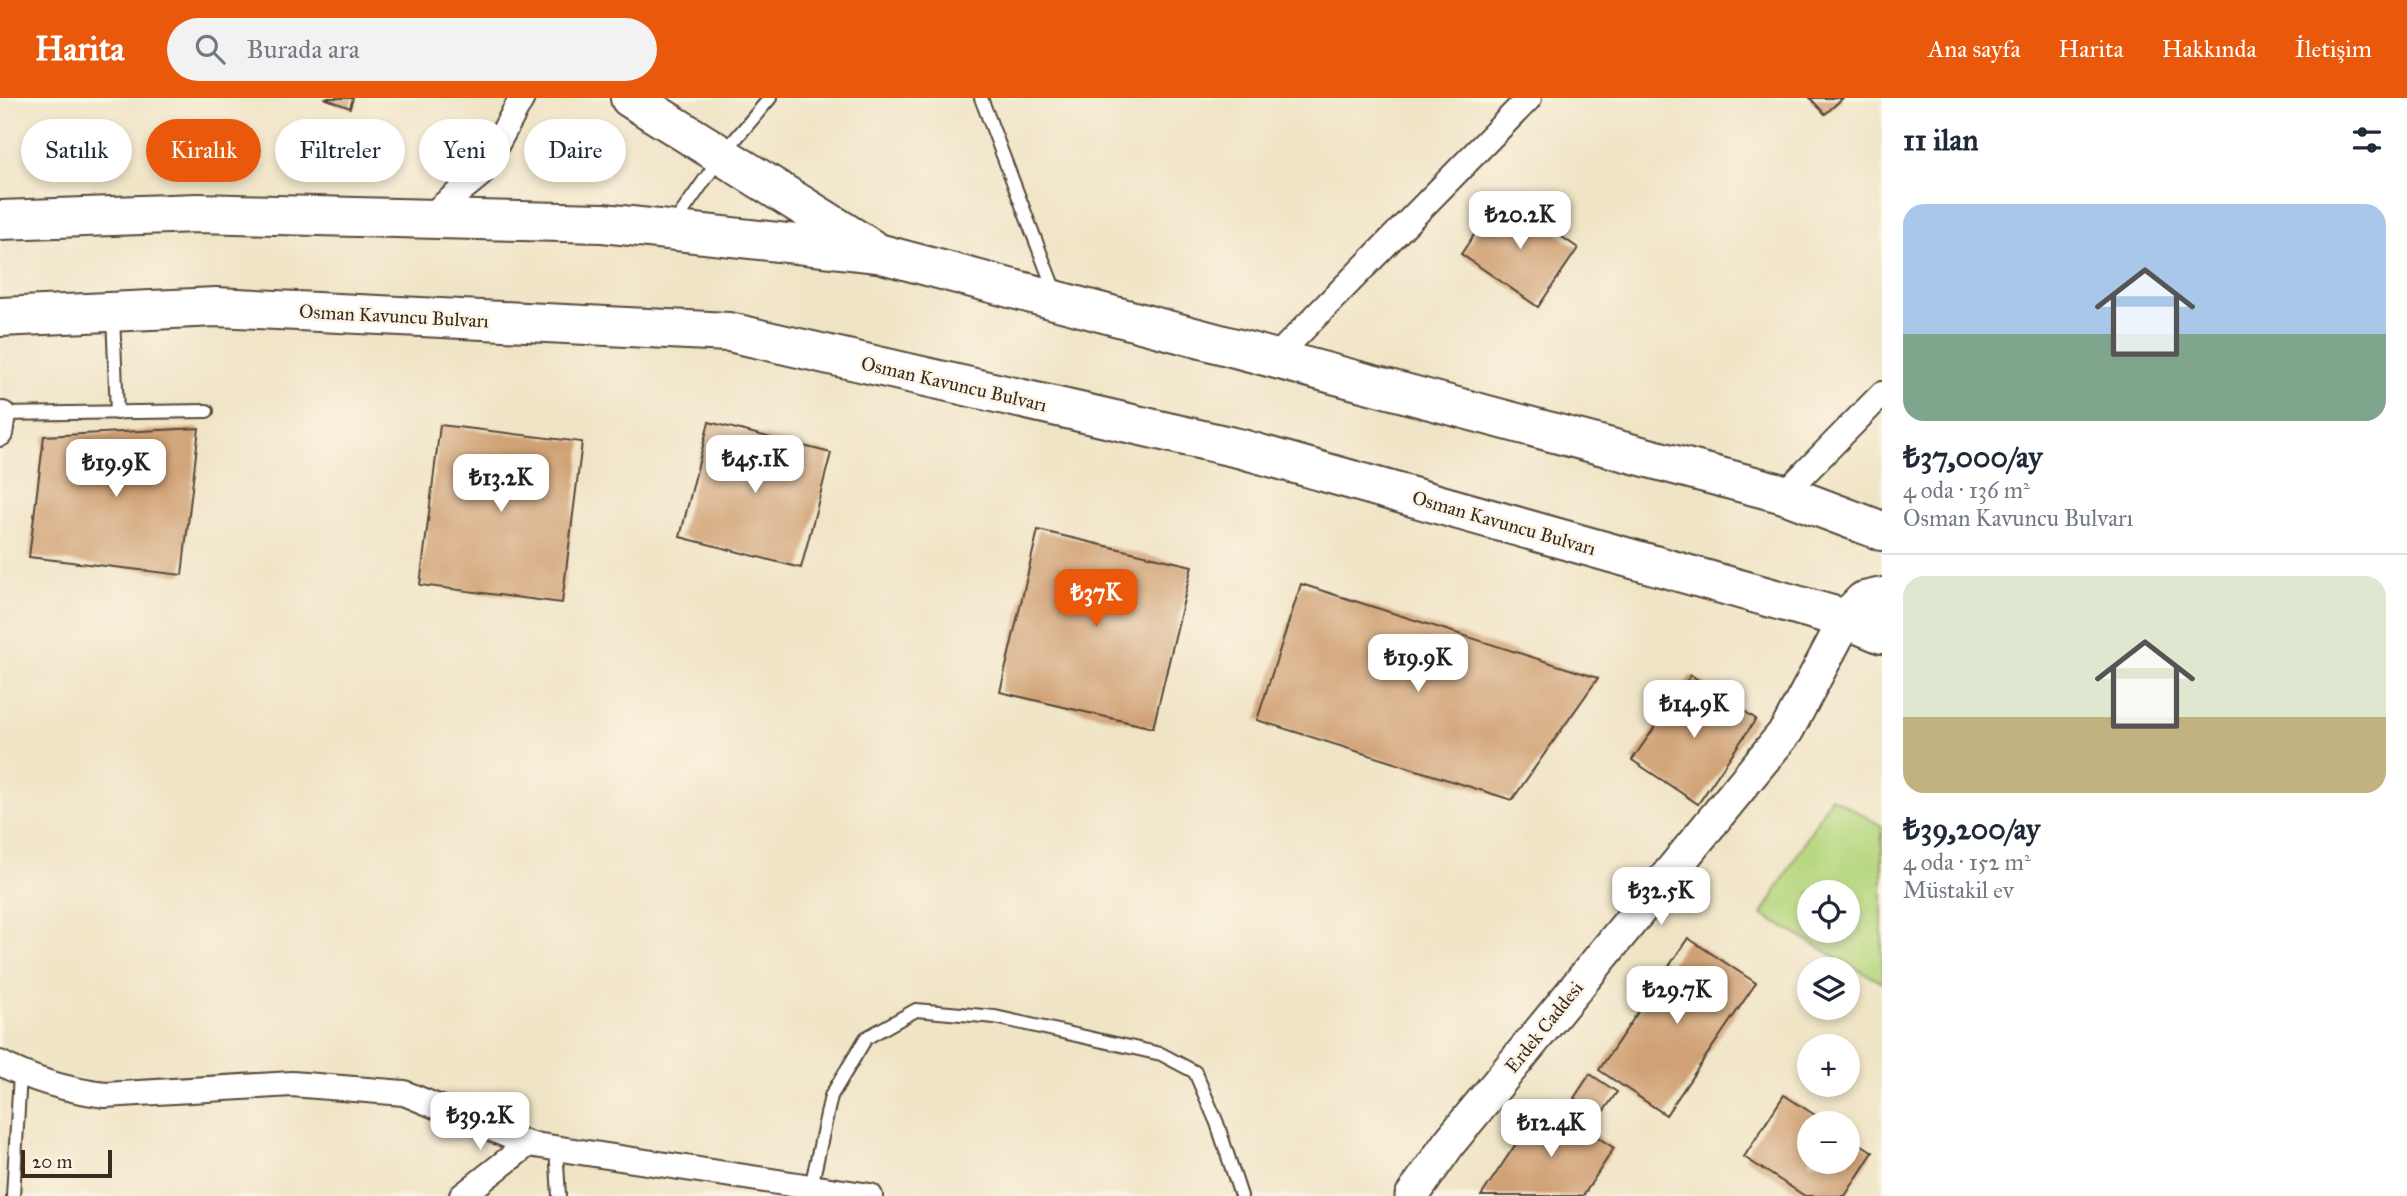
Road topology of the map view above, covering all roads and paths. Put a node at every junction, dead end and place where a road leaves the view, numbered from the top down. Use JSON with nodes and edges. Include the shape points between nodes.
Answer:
{"nodes":[{"id":1,"x":522,"y":98,"type":"edge"},
{"id":2,"x":630,"y":98,"type":"edge"},
{"id":3,"x":770,"y":98,"type":"edge"},
{"id":4,"x":981,"y":98,"type":"edge"},
{"id":5,"x":1529,"y":98,"type":"edge"},
{"id":6,"x":722,"y":155,"type":"junction"},
{"id":7,"x":426,"y":219,"type":"junction"},
{"id":8,"x":0,"y":220,"type":"edge"},
{"id":9,"x":670,"y":230,"type":"junction"},
{"id":10,"x":878,"y":253,"type":"junction"},
{"id":11,"x":1059,"y":301,"type":"junction"},
{"id":12,"x":113,"y":312,"type":"junction"},
{"id":13,"x":0,"y":317,"type":"edge"},
{"id":14,"x":1274,"y":359,"type":"junction"},
{"id":15,"x":1882,"y":394,"type":"edge"},
{"id":16,"x":207,"y":411,"type":"dead end"},
{"id":17,"x":117,"y":413,"type":"junction"},
{"id":18,"x":1,"y":421,"type":"edge"},
{"id":19,"x":1784,"y":494,"type":"junction"},
{"id":20,"x":1882,"y":531,"type":"edge"},
{"id":21,"x":1882,"y":597,"type":"edge"},
{"id":22,"x":1846,"y":619,"type":"junction"},
{"id":23,"x":1882,"y":634,"type":"edge"},
{"id":24,"x":10,"y":1068,"type":"edge"},
{"id":25,"x":528,"y":1144,"type":"junction"},
{"id":26,"x":555,"y":1148,"type":"junction"},
{"id":27,"x":827,"y":1191,"type":"edge"},
{"id":28,"x":13,"y":1196,"type":"edge"},
{"id":29,"x":462,"y":1196,"type":"edge"},
{"id":30,"x":559,"y":1196,"type":"edge"},
{"id":31,"x":870,"y":1196,"type":"edge"},
{"id":32,"x":1241,"y":1196,"type":"edge"},
{"id":33,"x":1412,"y":1196,"type":"edge"}],
"edges":[{"from":1,"to":7,"type":"street","via":[[480,175]]},
{"from":2,"to":6,"type":"highway"},
{"from":3,"to":6,"type":"lane"},
{"from":4,"to":11,"type":"lane"},
{"from":5,"to":14,"type":"street"},
{"from":6,"to":9,"type":"lane"},
{"from":6,"to":10,"type":"highway"},
{"from":7,"to":8,"type":"highway","via":[[197,213]]},
{"from":7,"to":9,"type":"highway","via":[[603,223]]},
{"from":9,"to":10,"type":"highway"},
{"from":10,"to":11,"type":"highway"},
{"from":11,"to":14,"type":"highway"},
{"from":12,"to":13,"type":"highway","name":"Osman Kavuncu Bulvarı"},
{"from":12,"to":17,"type":"lane"},
{"from":12,"to":22,"type":"highway","name":"Osman Kavuncu Bulvarı","via":[[216,307],[729,332],[1242,449]]},
{"from":14,"to":19,"type":"highway"},
{"from":15,"to":19,"type":"street"},
{"from":16,"to":17,"type":"lane"},
{"from":17,"to":18,"type":"lane"},
{"from":19,"to":20,"type":"highway"},
{"from":21,"to":22,"type":"highway","via":[[1864,600]]},
{"from":22,"to":23,"type":"highway","name":"Osman Kavuncu Bulvarı"},
{"from":22,"to":33,"type":"street","name":"Erdek Caddesi","via":[[1787,730],[1450,1143]]},
{"from":24,"to":25,"type":"street","via":[[65,1089],[105,1095],[292,1084],[404,1093]]},
{"from":24,"to":28,"type":"lane"},
{"from":25,"to":26,"type":"street"},
{"from":25,"to":29,"type":"street"},
{"from":26,"to":27,"type":"street"},
{"from":26,"to":30,"type":"lane"},
{"from":27,"to":31,"type":"street"},
{"from":27,"to":32,"type":"lane","via":[[831,1096],[866,1038],[916,1010],[1008,1019],[1161,1054],[1195,1072]]}]}
